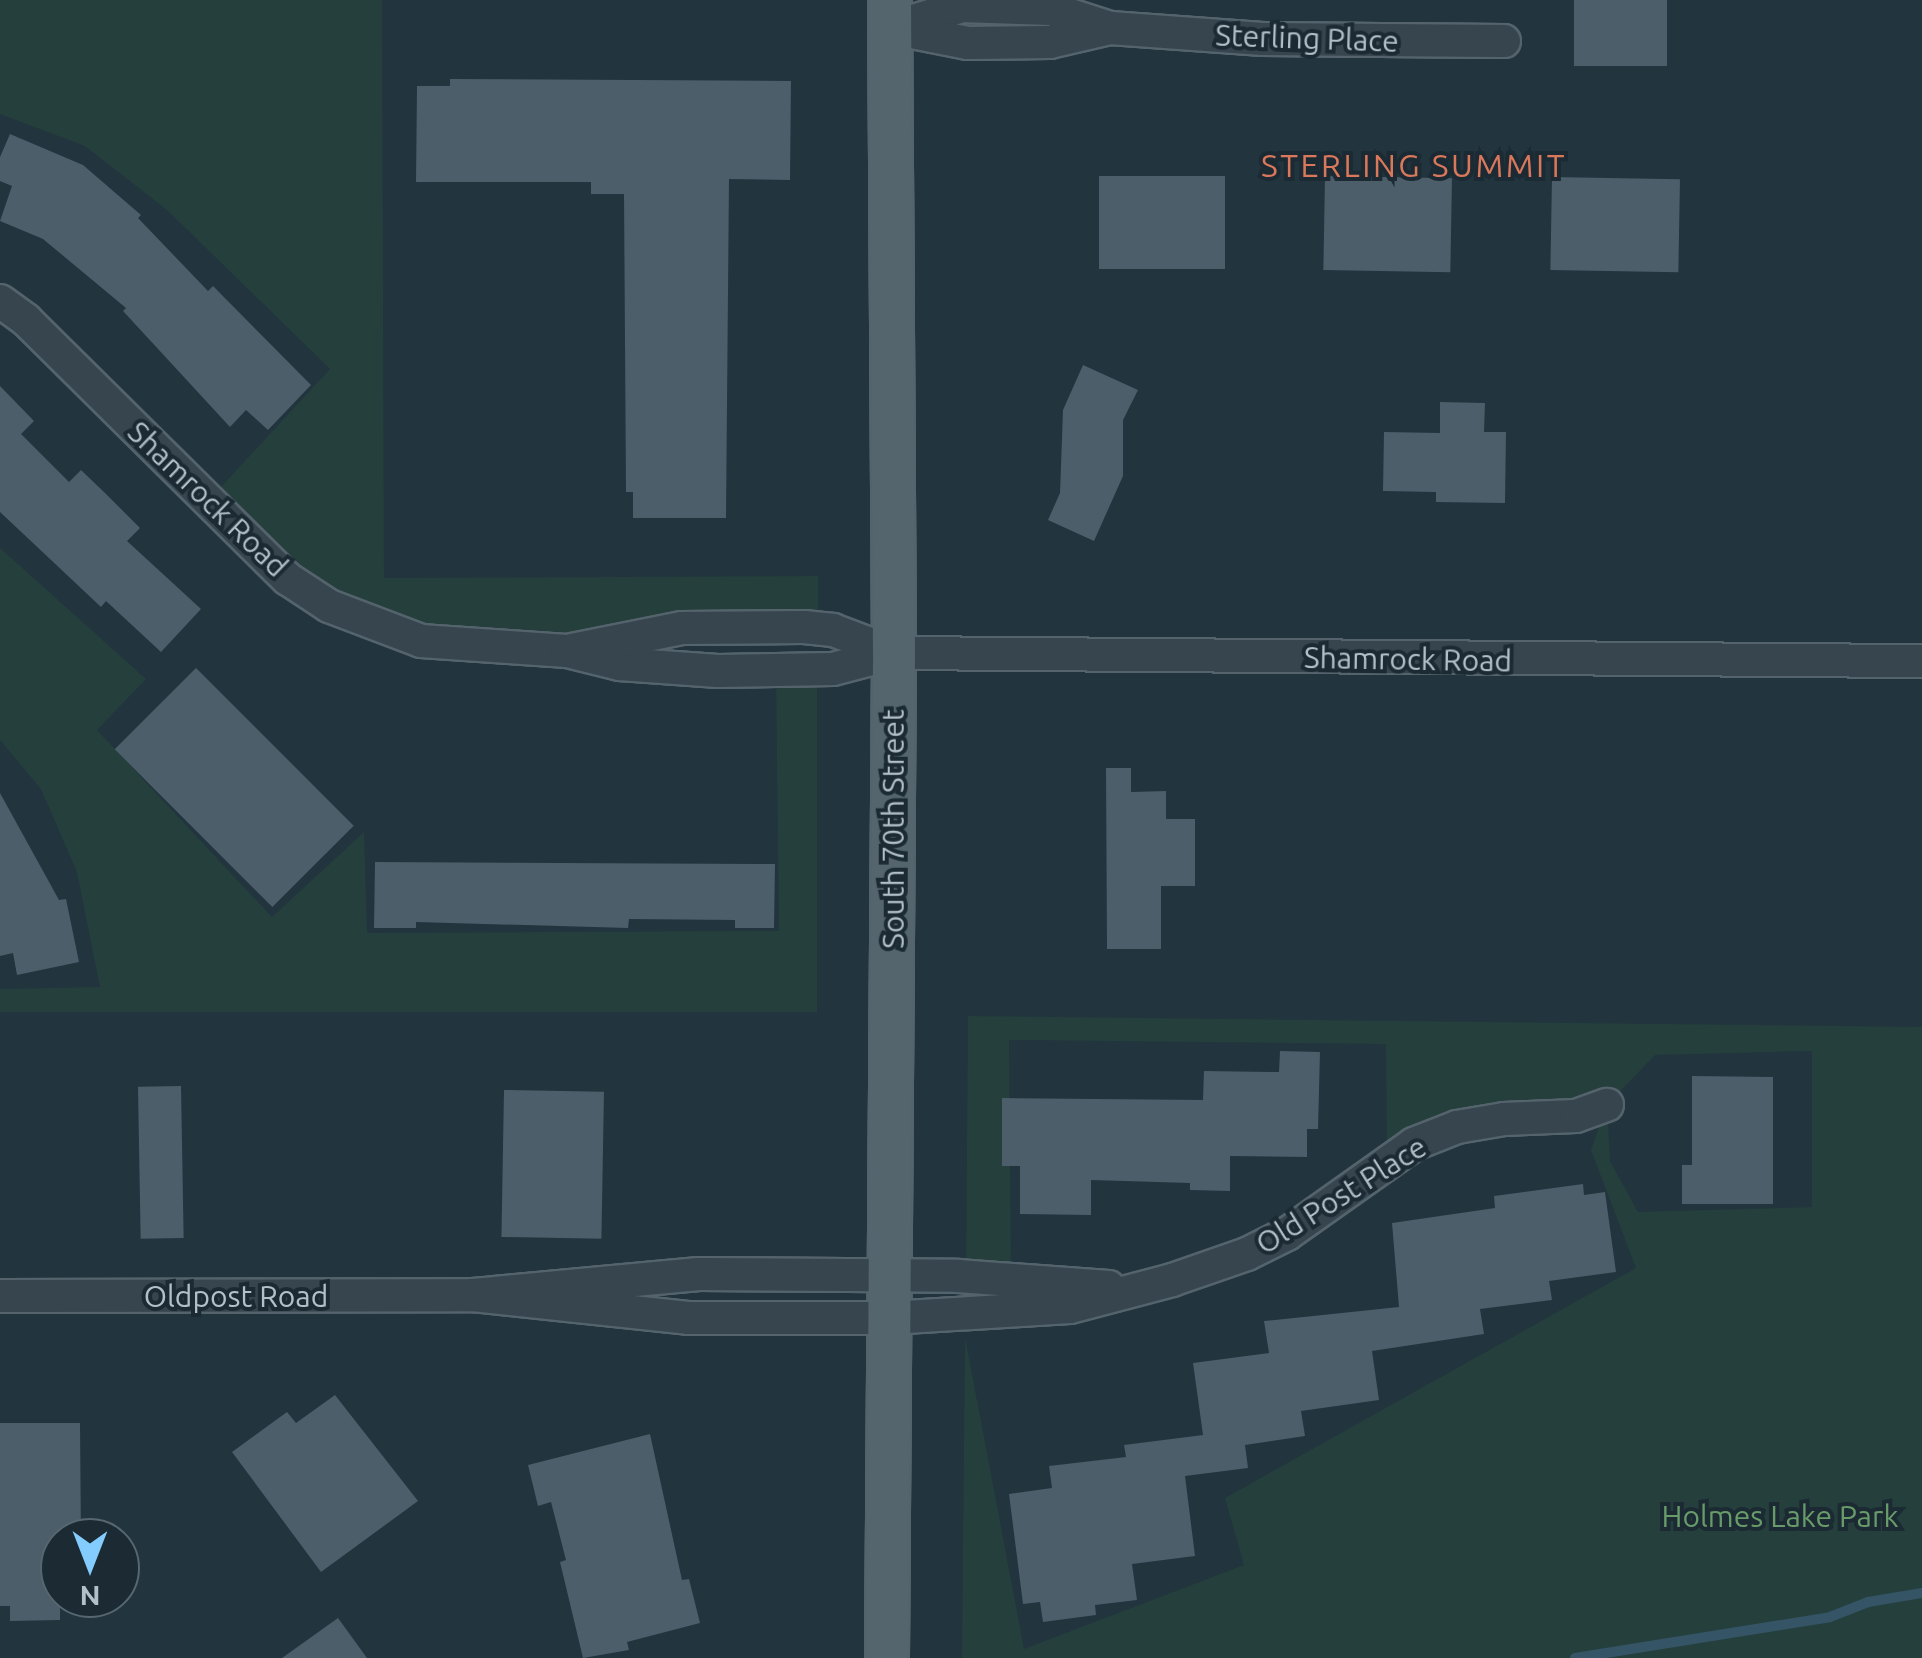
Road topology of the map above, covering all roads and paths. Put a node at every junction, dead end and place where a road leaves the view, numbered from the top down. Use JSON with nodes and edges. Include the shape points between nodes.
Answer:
{"nodes":[{"id":1,"x":890,"y":14,"type":"edge"},
{"id":2,"x":1504,"y":41,"type":"dead end"},
{"id":3,"x":0,"y":301,"type":"edge"},
{"id":4,"x":567,"y":651,"type":"junction"},
{"id":5,"x":894,"y":653,"type":"junction"},
{"id":6,"x":1922,"y":661,"type":"edge"},
{"id":7,"x":1607,"y":1106,"type":"dead end"},
{"id":8,"x":889,"y":1274,"type":"junction"},
{"id":9,"x":1135,"y":1289,"type":"junction"},
{"id":10,"x":473,"y":1295,"type":"junction"},
{"id":11,"x":0,"y":1296,"type":"edge"},
{"id":12,"x":889,"y":1318,"type":"junction"},
{"id":13,"x":887,"y":1658,"type":"edge"}],
"edges":[{"from":1,"to":2,"type":"street","name":"Sterling Place","via":[[962,6],[1051,9],[1110,28],[1296,41]]},
{"from":1,"to":5,"type":"main road","name":"South 70th Street"},
{"from":3,"to":4,"type":"street","name":"Shamrock Road","via":[[250,546],[329,606],[422,642]]},
{"from":4,"to":5,"type":"street","name":"Shamrock Road","via":[[620,664],[718,671],[832,669]]},
{"from":4,"to":5,"type":"street","name":"Shamrock Road","via":[[682,628],[804,627]]},
{"from":5,"to":6,"type":"street","name":"Shamrock Road"},
{"from":5,"to":8,"type":"main road","name":"South 70th Street"},
{"from":7,"to":9,"type":"street","name":"Old Post Place","via":[[1576,1116],[1457,1127],[1414,1144],[1287,1234],[1247,1254]]},
{"from":8,"to":9,"type":"street","name":"Old Post Place"},
{"from":8,"to":10,"type":"street","name":"Oldpost Road","via":[[699,1274]]},
{"from":8,"to":12,"type":"main road","name":"South 70th Street"},
{"from":9,"to":12,"type":"street","name":"Old Post Place","via":[[1028,1312]]},
{"from":10,"to":11,"type":"street","name":"Oldpost Road"},
{"from":10,"to":12,"type":"street","name":"Oldpost Road","via":[[674,1317]]},
{"from":12,"to":13,"type":"main road","name":"South 70th Street"}]}
